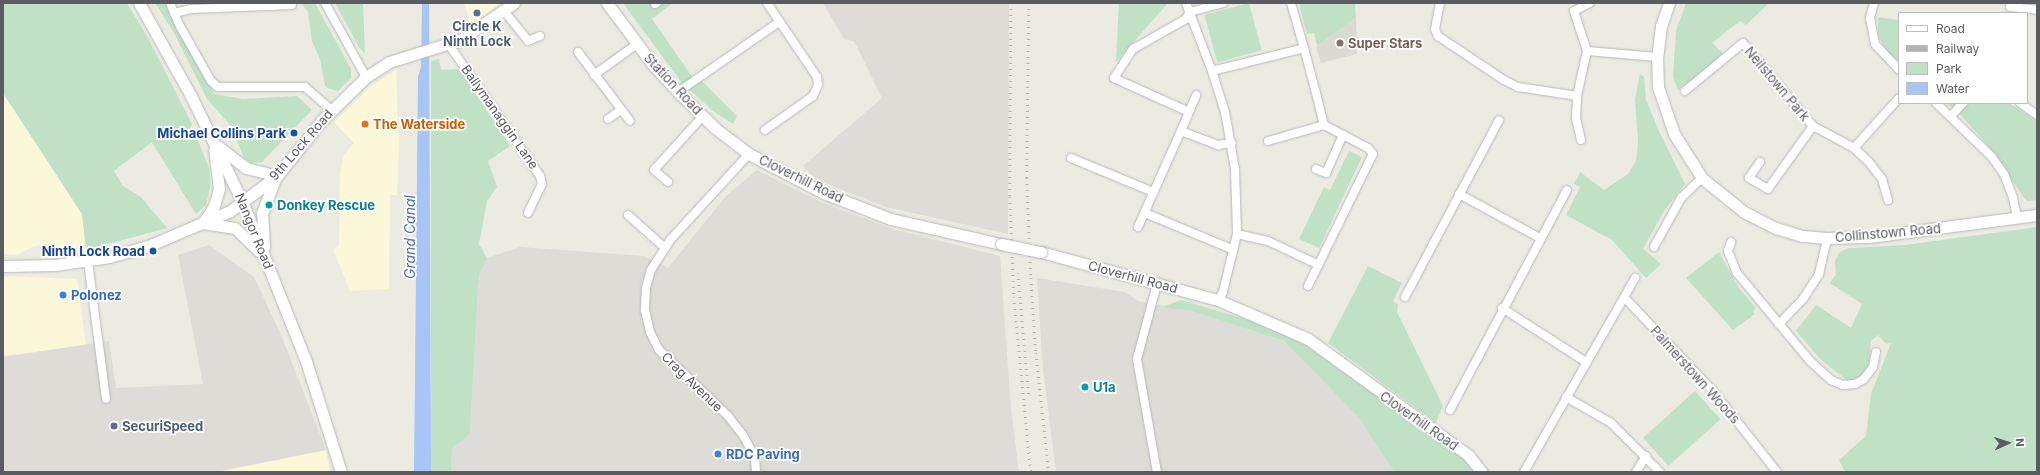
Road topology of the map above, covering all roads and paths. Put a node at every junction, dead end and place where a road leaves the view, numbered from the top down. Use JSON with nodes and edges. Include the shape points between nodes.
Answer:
{"nodes":[{"id":1,"x":139,"y":3,"type":"edge"},
{"id":2,"x":170,"y":3,"type":"edge"},
{"id":3,"x":325,"y":3,"type":"edge"},
{"id":4,"x":514,"y":3,"type":"edge"},
{"id":5,"x":607,"y":3,"type":"edge"},
{"id":6,"x":767,"y":3,"type":"edge"},
{"id":7,"x":1186,"y":3,"type":"edge"},
{"id":8,"x":1222,"y":3,"type":"edge"},
{"id":9,"x":1291,"y":3,"type":"edge"},
{"id":10,"x":1440,"y":3,"type":"edge"},
{"id":11,"x":1590,"y":3,"type":"edge"},
{"id":12,"x":1669,"y":3,"type":"edge"},
{"id":13,"x":1874,"y":3,"type":"edge"},
{"id":14,"x":292,"y":5,"type":"dead end"},
{"id":15,"x":2009,"y":8,"type":"edge"},
{"id":16,"x":2037,"y":10,"type":"edge"},
{"id":17,"x":504,"y":11,"type":"junction"},
{"id":18,"x":1190,"y":12,"type":"junction"},
{"id":19,"x":174,"y":13,"type":"junction"},
{"id":20,"x":780,"y":22,"type":"junction"},
{"id":21,"x":540,"y":36,"type":"dead end"},
{"id":22,"x":637,"y":44,"type":"junction"},
{"id":23,"x":449,"y":45,"type":"junction"},
{"id":24,"x":1304,"y":48,"type":"junction"},
{"id":25,"x":1587,"y":51,"type":"junction"},
{"id":26,"x":578,"y":52,"type":"dead end"},
{"id":27,"x":1657,"y":57,"type":"junction"},
{"id":28,"x":1898,"y":69,"type":"edge"},
{"id":29,"x":1212,"y":71,"type":"junction"},
{"id":30,"x":594,"y":75,"type":"junction"},
{"id":31,"x":366,"y":77,"type":"junction"},
{"id":32,"x":1685,"y":91,"type":"dead end"},
{"id":33,"x":678,"y":92,"type":"junction"},
{"id":34,"x":1196,"y":95,"type":"dead end"},
{"id":35,"x":1577,"y":96,"type":"junction"},
{"id":36,"x":1898,"y":99,"type":"edge"},
{"id":37,"x":1937,"y":104,"type":"edge"},
{"id":38,"x":1961,"y":104,"type":"edge"},
{"id":39,"x":2021,"y":104,"type":"edge"},
{"id":40,"x":331,"y":110,"type":"junction"},
{"id":41,"x":621,"y":110,"type":"junction"},
{"id":42,"x":1187,"y":111,"type":"junction"},
{"id":43,"x":2037,"y":115,"type":"edge"},
{"id":44,"x":703,"y":116,"type":"junction"},
{"id":45,"x":1951,"y":116,"type":"junction"},
{"id":46,"x":608,"y":119,"type":"dead end"},
{"id":47,"x":1499,"y":120,"type":"dead end"},
{"id":48,"x":630,"y":121,"type":"dead end"},
{"id":49,"x":1324,"y":126,"type":"junction"},
{"id":50,"x":1813,"y":126,"type":"junction"},
{"id":51,"x":765,"y":130,"type":"dead end"},
{"id":52,"x":1181,"y":130,"type":"junction"},
{"id":53,"x":1343,"y":135,"type":"junction"},
{"id":54,"x":212,"y":139,"type":"junction"},
{"id":55,"x":1581,"y":140,"type":"dead end"},
{"id":56,"x":1268,"y":141,"type":"dead end"},
{"id":57,"x":1232,"y":143,"type":"junction"},
{"id":58,"x":1854,"y":148,"type":"junction"},
{"id":59,"x":750,"y":154,"type":"junction"},
{"id":60,"x":1071,"y":158,"type":"dead end"},
{"id":61,"x":1760,"y":162,"type":"dead end"},
{"id":62,"x":1316,"y":169,"type":"dead end"},
{"id":63,"x":277,"y":176,"type":"junction"},
{"id":64,"x":1702,"y":178,"type":"junction"},
{"id":65,"x":668,"y":182,"type":"dead end"},
{"id":66,"x":1567,"y":190,"type":"dead end"},
{"id":67,"x":1153,"y":192,"type":"junction"},
{"id":68,"x":1459,"y":194,"type":"junction"},
{"id":69,"x":1888,"y":200,"type":"dead end"},
{"id":70,"x":244,"y":203,"type":"junction"},
{"id":71,"x":528,"y":213,"type":"dead end"},
{"id":72,"x":1144,"y":213,"type":"junction"},
{"id":73,"x":628,"y":215,"type":"dead end"},
{"id":74,"x":2037,"y":215,"type":"edge"},
{"id":75,"x":2016,"y":217,"type":"junction"},
{"id":76,"x":203,"y":223,"type":"junction"},
{"id":77,"x":1138,"y":227,"type":"dead end"},
{"id":78,"x":1237,"y":234,"type":"junction"},
{"id":79,"x":1540,"y":238,"type":"junction"},
{"id":80,"x":1827,"y":238,"type":"junction"},
{"id":81,"x":1731,"y":242,"type":"dead end"},
{"id":82,"x":1654,"y":246,"type":"dead end"},
{"id":83,"x":665,"y":248,"type":"junction"},
{"id":84,"x":1234,"y":250,"type":"junction"},
{"id":85,"x":265,"y":258,"type":"junction"},
{"id":86,"x":88,"y":262,"type":"junction"},
{"id":87,"x":1319,"y":265,"type":"junction"},
{"id":88,"x":3,"y":266,"type":"edge"},
{"id":89,"x":1635,"y":278,"type":"dead end"},
{"id":90,"x":1157,"y":284,"type":"junction"},
{"id":91,"x":1308,"y":286,"type":"dead end"},
{"id":92,"x":1405,"y":297,"type":"dead end"},
{"id":93,"x":1626,"y":298,"type":"junction"},
{"id":94,"x":1218,"y":300,"type":"junction"},
{"id":95,"x":1502,"y":308,"type":"junction"},
{"id":96,"x":1779,"y":324,"type":"junction"},
{"id":97,"x":1876,"y":352,"type":"dead end"},
{"id":98,"x":1586,"y":362,"type":"junction"},
{"id":99,"x":1566,"y":397,"type":"junction"},
{"id":100,"x":106,"y":399,"type":"dead end"},
{"id":101,"x":1450,"y":410,"type":"dead end"},
{"id":102,"x":1646,"y":456,"type":"junction"},
{"id":103,"x":341,"y":472,"type":"edge"},
{"id":104,"x":756,"y":472,"type":"edge"},
{"id":105,"x":1158,"y":472,"type":"edge"},
{"id":106,"x":1482,"y":472,"type":"edge"},
{"id":107,"x":1524,"y":472,"type":"edge"},
{"id":108,"x":1636,"y":472,"type":"edge"},
{"id":109,"x":1660,"y":472,"type":"edge"},
{"id":110,"x":1777,"y":472,"type":"edge"}],
"edges":[{"from":1,"to":54,"type":"street","name":"Nangor Road"},
{"from":2,"to":19,"type":"street"},
{"from":3,"to":31,"type":"street"},
{"from":4,"to":17,"type":"street","name":"9th Lock Road"},
{"from":5,"to":22,"type":"street","name":"Station Road"},
{"from":6,"to":20,"type":"street"},
{"from":7,"to":18,"type":"street"},
{"from":8,"to":18,"type":"street"},
{"from":9,"to":24,"type":"street"},
{"from":10,"to":35,"type":"street","via":[[1435,29],[1438,36],[1518,88]]},
{"from":11,"to":25,"type":"street","via":[[1574,11]]},
{"from":12,"to":27,"type":"street","name":"Collinstown Road","via":[[1661,26]]},
{"from":13,"to":28,"type":"street","via":[[1870,18],[1875,44]]},
{"from":14,"to":19,"type":"street","via":[[191,9]]},
{"from":15,"to":16,"type":"street"},
{"from":17,"to":21,"type":"street","via":[[528,41]]},
{"from":17,"to":23,"type":"street","name":"9th Lock Road","via":[[480,29]]},
{"from":18,"to":29,"type":"street"},
{"from":18,"to":42,"type":"street","via":[[1186,19],[1133,48],[1114,78]]},
{"from":19,"to":40,"type":"street","via":[[211,81],[218,87],[305,87]]},
{"from":20,"to":33,"type":"street"},
{"from":20,"to":51,"type":"street","via":[[817,77],[818,85],[813,96]]},
{"from":22,"to":30,"type":"street"},
{"from":22,"to":33,"type":"street","name":"Station Road"},
{"from":23,"to":31,"type":"street","name":"9th Lock Road","via":[[389,62]]},
{"from":23,"to":71,"type":"street","name":"Ballymanaggin Lane","via":[[540,176],[542,184]]},
{"from":24,"to":29,"type":"street"},
{"from":24,"to":49,"type":"street"},
{"from":25,"to":27,"type":"street"},
{"from":25,"to":35,"type":"street"},
{"from":26,"to":30,"type":"street"},
{"from":27,"to":64,"type":"street","name":"Collinstown Road","via":[[1658,87],[1674,134]]},
{"from":29,"to":57,"type":"street"},
{"from":30,"to":41,"type":"street"},
{"from":31,"to":40,"type":"street","name":"9th Lock Road"},
{"from":32,"to":50,"type":"street","name":"Neilstown Park","via":[[1744,44]]},
{"from":33,"to":44,"type":"street","name":"Station Road"},
{"from":34,"to":42,"type":"street"},
{"from":35,"to":55,"type":"street","via":[[1576,118]]},
{"from":36,"to":58,"type":"street"},
{"from":37,"to":45,"type":"street"},
{"from":38,"to":45,"type":"street"},
{"from":39,"to":43,"type":"street"},
{"from":40,"to":63,"type":"street","name":"9th Lock Road"},
{"from":41,"to":46,"type":"street"},
{"from":41,"to":48,"type":"street"},
{"from":42,"to":52,"type":"street"},
{"from":44,"to":59,"type":"street","name":"Station Road"},
{"from":44,"to":65,"type":"street","via":[[654,170]]},
{"from":45,"to":75,"type":"street","via":[[1992,157],[2004,174],[2013,198]]},
{"from":47,"to":68,"type":"street"},
{"from":49,"to":53,"type":"street"},
{"from":49,"to":56,"type":"street"},
{"from":50,"to":58,"type":"street","name":"Neilstown Park"},
{"from":50,"to":61,"type":"street","name":"Neilstown Park","via":[[1768,189],[1749,178]]},
{"from":52,"to":57,"type":"street","via":[[1218,145]]},
{"from":52,"to":67,"type":"street"},
{"from":53,"to":62,"type":"street","via":[[1326,173]]},
{"from":53,"to":87,"type":"street","via":[[1368,148],[1373,154]]},
{"from":54,"to":63,"type":"street","via":[[228,156],[246,168]]},
{"from":54,"to":70,"type":"street","name":"Nangor Road"},
{"from":54,"to":76,"type":"street","via":[[219,188],[214,206]]},
{"from":57,"to":78,"type":"street"},
{"from":58,"to":69,"type":"street","name":"Neilstown Park","via":[[1882,179]]},
{"from":59,"to":83,"type":"street","name":"Crag Avenue"},
{"from":59,"to":90,"type":"street","name":"Cloverhill Road","bridge":true,"via":[[824,193],[891,219],[1041,252]]},
{"from":60,"to":67,"type":"street"},
{"from":63,"to":70,"type":"street","name":"9th Lock Road"},
{"from":63,"to":85,"type":"street","via":[[262,213]]},
{"from":64,"to":80,"type":"street","name":"Collinstown Road","via":[[1744,212],[1776,228],[1803,236]]},
{"from":64,"to":82,"type":"street","via":[[1681,198]]},
{"from":66,"to":79,"type":"street"},
{"from":67,"to":72,"type":"street"},
{"from":68,"to":79,"type":"street"},
{"from":68,"to":92,"type":"street"},
{"from":70,"to":76,"type":"street","name":"9th Lock Road"},
{"from":70,"to":85,"type":"street","name":"Nangor Road"},
{"from":72,"to":77,"type":"street"},
{"from":72,"to":84,"type":"street"},
{"from":73,"to":83,"type":"street"},
{"from":74,"to":75,"type":"street","name":"Collinstown Road"},
{"from":75,"to":80,"type":"street","name":"Collinstown Road","via":[[1876,236]]},
{"from":76,"to":85,"type":"street","via":[[235,228]]},
{"from":76,"to":86,"type":"street","name":"9th Lock Road","via":[[148,246]]},
{"from":78,"to":84,"type":"street"},
{"from":78,"to":87,"type":"street","via":[[1268,241]]},
{"from":79,"to":95,"type":"street"},
{"from":80,"to":96,"type":"street","via":[[1819,274],[1803,299]]},
{"from":81,"to":96,"type":"street","via":[[1728,251],[1737,273]]},
{"from":83,"to":104,"type":"street","name":"Crag Avenue","via":[[651,270],[646,288],[645,310],[650,332],[664,356],[728,416],[743,435],[755,458]]},
{"from":84,"to":94,"type":"street","via":[[1223,292]]},
{"from":85,"to":103,"type":"street","name":"Nangor Road","via":[[309,368]]},
{"from":86,"to":88,"type":"street","name":"9th Lock Road"},
{"from":86,"to":100,"type":"street"},
{"from":87,"to":91,"type":"street"},
{"from":89,"to":93,"type":"street"},
{"from":90,"to":94,"type":"street","name":"Cloverhill Road"},
{"from":90,"to":105,"type":"street","via":[[1137,359]]},
{"from":93,"to":98,"type":"street"},
{"from":93,"to":110,"type":"street","name":"Palmerstown Woods","via":[[1713,391]]},
{"from":94,"to":106,"type":"street","name":"Cloverhill Road","via":[[1308,339],[1468,455]]},
{"from":95,"to":98,"type":"street"},
{"from":95,"to":101,"type":"street"},
{"from":96,"to":97,"type":"street","via":[[1811,362],[1831,380],[1843,385],[1855,384],[1864,379],[1873,367]]},
{"from":98,"to":99,"type":"street"},
{"from":99,"to":102,"type":"street","via":[[1611,423]]},
{"from":99,"to":107,"type":"street"},
{"from":102,"to":108,"type":"street"},
{"from":102,"to":109,"type":"street"}]}
